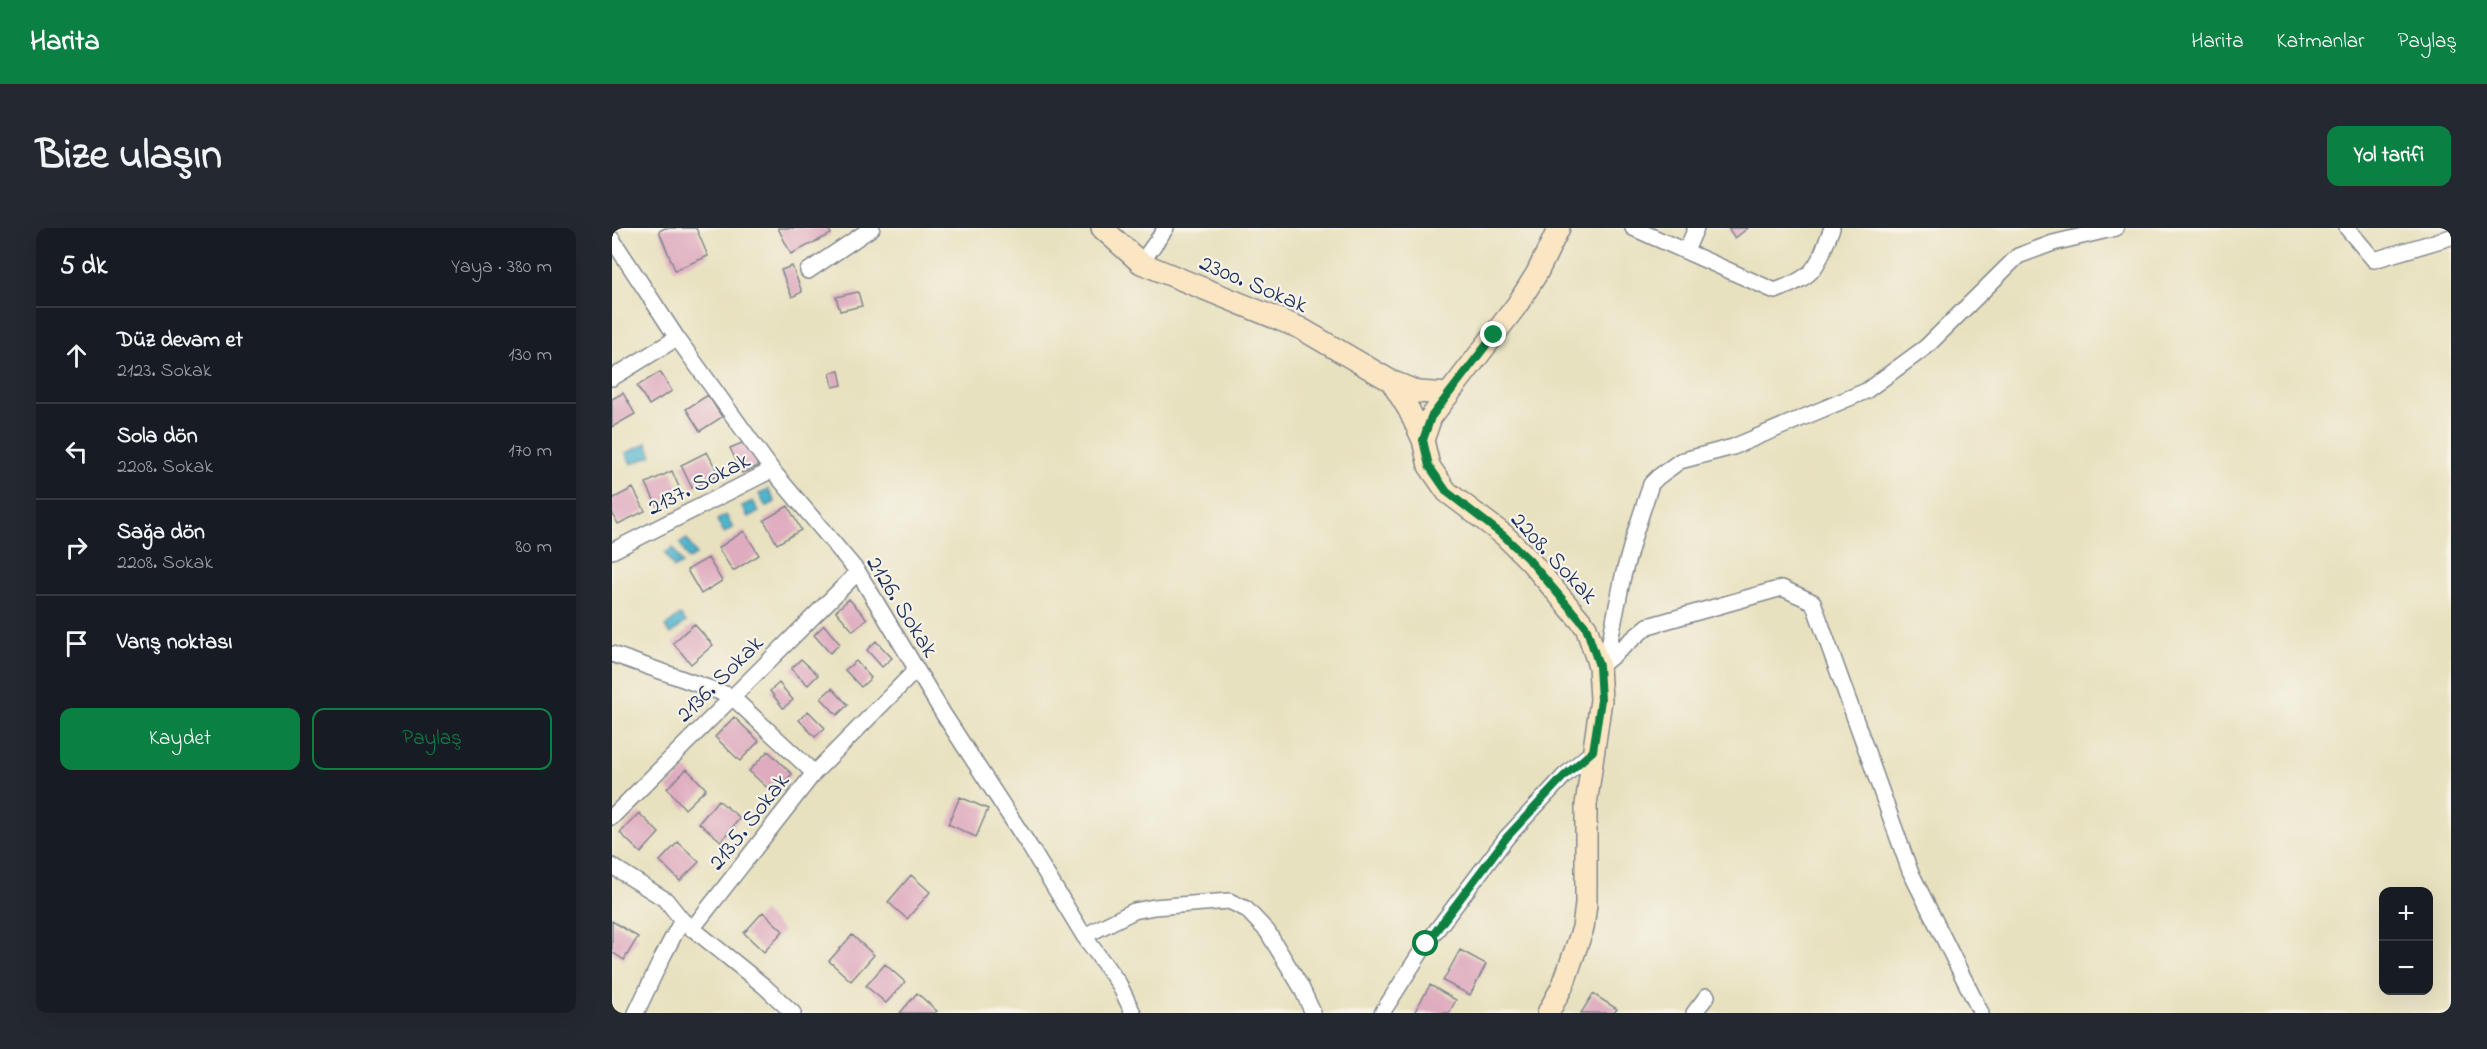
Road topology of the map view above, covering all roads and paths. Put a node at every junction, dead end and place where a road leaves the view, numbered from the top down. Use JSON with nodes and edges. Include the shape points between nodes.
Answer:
{"nodes":[{"id":1,"x":872,"y":228,"type":"edge"},
{"id":2,"x":1102,"y":228,"type":"edge"},
{"id":3,"x":1166,"y":228,"type":"edge"},
{"id":4,"x":1559,"y":228,"type":"edge"},
{"id":5,"x":1634,"y":228,"type":"edge"},
{"id":6,"x":1696,"y":228,"type":"edge"},
{"id":7,"x":1832,"y":228,"type":"edge"},
{"id":8,"x":2116,"y":228,"type":"edge"},
{"id":9,"x":2348,"y":228,"type":"edge"},
{"id":10,"x":2451,"y":237,"type":"edge"},
{"id":11,"x":612,"y":239,"type":"edge"},
{"id":12,"x":1686,"y":251,"type":"junction"},
{"id":13,"x":1141,"y":263,"type":"junction"},
{"id":14,"x":808,"y":271,"type":"dead end"},
{"id":15,"x":676,"y":338,"type":"junction"},
{"id":16,"x":612,"y":378,"type":"edge"},
{"id":17,"x":1414,"y":401,"type":"junction"},
{"id":18,"x":1439,"y":407,"type":"junction"},
{"id":19,"x":1423,"y":440,"type":"junction"},
{"id":20,"x":771,"y":470,"type":"junction"},
{"id":21,"x":612,"y":551,"type":"edge"},
{"id":22,"x":858,"y":572,"type":"junction"},
{"id":23,"x":612,"y":654,"type":"edge"},
{"id":24,"x":1599,"y":666,"type":"junction"},
{"id":25,"x":916,"y":670,"type":"junction"},
{"id":26,"x":731,"y":696,"type":"junction"},
{"id":27,"x":1593,"y":751,"type":"junction"},
{"id":28,"x":814,"y":773,"type":"junction"},
{"id":29,"x":612,"y":817,"type":"edge"},
{"id":30,"x":612,"y":866,"type":"edge"},
{"id":31,"x":687,"y":925,"type":"junction"},
{"id":32,"x":1084,"y":936,"type":"junction"},
{"id":33,"x":1707,"y":996,"type":"dead end"},
{"id":34,"x":636,"y":1013,"type":"edge"},
{"id":35,"x":793,"y":1013,"type":"edge"},
{"id":36,"x":1133,"y":1013,"type":"edge"},
{"id":37,"x":1313,"y":1013,"type":"edge"},
{"id":38,"x":1382,"y":1013,"type":"edge"},
{"id":39,"x":1548,"y":1013,"type":"edge"},
{"id":40,"x":1694,"y":1013,"type":"edge"},
{"id":41,"x":1981,"y":1013,"type":"edge"}],
"edges":[{"from":1,"to":14,"type":"street"},
{"from":2,"to":13,"type":"street","name":"2300. Sokak"},
{"from":3,"to":13,"type":"street"},
{"from":4,"to":18,"type":"street","via":[[1538,273],[1517,305]]},
{"from":5,"to":12,"type":"street"},
{"from":6,"to":12,"type":"street"},
{"from":7,"to":12,"type":"street","via":[[1810,274],[1775,291]]},
{"from":8,"to":24,"type":"street","via":[[2018,256],[1926,347],[1866,391],[1733,447],[1680,461],[1658,477],[1635,533],[1608,651]]},
{"from":9,"to":10,"type":"street","via":[[2374,260]]},
{"from":11,"to":15,"type":"street","name":"2126. Sokak"},
{"from":13,"to":17,"type":"street","name":"2300. Sokak","via":[[1300,328],[1391,381]]},
{"from":15,"to":16,"type":"street"},
{"from":15,"to":20,"type":"street","name":"2126. Sokak"},
{"from":17,"to":18,"type":"street"},
{"from":17,"to":18,"type":"street"},
{"from":17,"to":19,"type":"street","name":"2208. Sokak"},
{"from":18,"to":19,"type":"street"},
{"from":19,"to":24,"type":"street","name":"2208. Sokak","via":[[1429,466],[1447,492],[1530,561],[1586,627]]},
{"from":20,"to":21,"type":"street","name":"2137. Sokak"},
{"from":20,"to":22,"type":"street","name":"2126. Sokak"},
{"from":22,"to":25,"type":"street","name":"2126. Sokak"},
{"from":22,"to":26,"type":"street","name":"2136. Sokak"},
{"from":23,"to":26,"type":"street"},
{"from":24,"to":27,"type":"street","name":"2208. Sokak","via":[[1601,700]]},
{"from":24,"to":41,"type":"street","via":[[1648,626],[1782,588],[1813,602],[1910,871]]},
{"from":25,"to":28,"type":"street"},
{"from":25,"to":32,"type":"street","name":"2126. Sokak"},
{"from":26,"to":28,"type":"street","name":"2135. Sokak"},
{"from":26,"to":29,"type":"street","name":"2136. Sokak"},
{"from":27,"to":38,"type":"street","via":[[1507,837],[1426,944]]},
{"from":27,"to":39,"type":"street","name":"2208. Sokak","via":[[1585,822],[1583,928],[1563,985]]},
{"from":28,"to":31,"type":"street","name":"2135. Sokak"},
{"from":30,"to":31,"type":"street","via":[[666,900]]},
{"from":31,"to":34,"type":"street","name":"2135. Sokak","via":[[663,956]]},
{"from":31,"to":35,"type":"street"},
{"from":32,"to":36,"type":"street","name":"2126. Sokak","via":[[1119,984]]},
{"from":32,"to":37,"type":"street","via":[[1134,911],[1229,901],[1246,909],[1267,931]]},
{"from":33,"to":40,"type":"street"}]}
